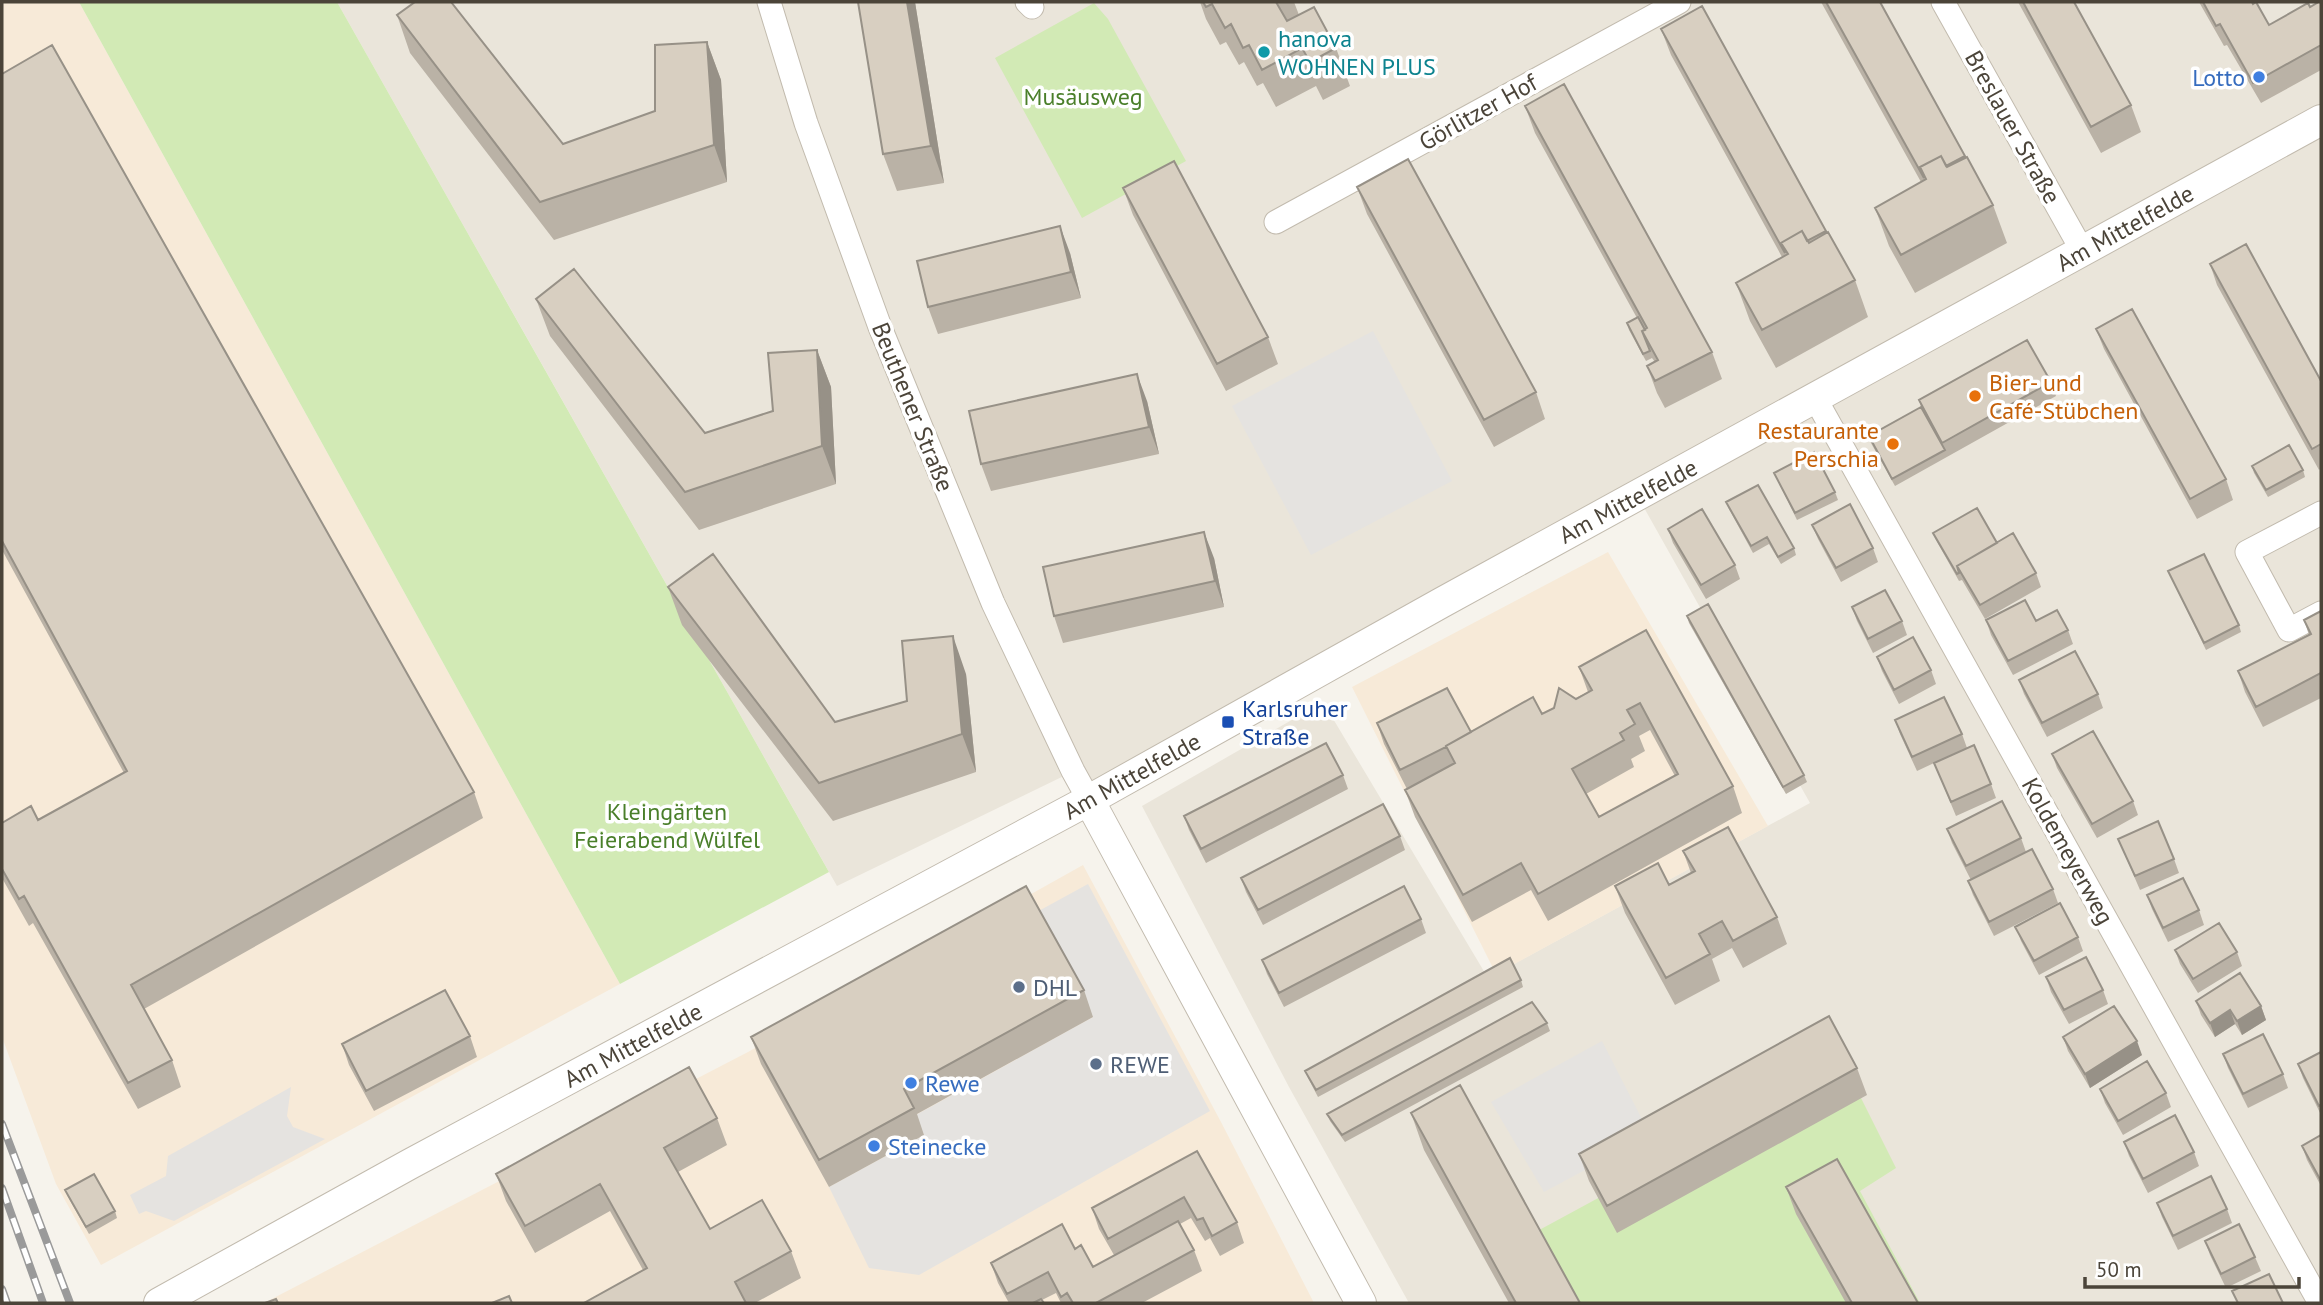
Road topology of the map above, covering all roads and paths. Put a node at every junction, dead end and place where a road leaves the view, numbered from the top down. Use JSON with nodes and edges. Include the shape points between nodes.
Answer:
{"nodes":[{"id":1,"x":769,"y":2,"type":"edge"},
{"id":2,"x":1679,"y":2,"type":"edge"},
{"id":3,"x":1943,"y":2,"type":"edge"},
{"id":4,"x":2321,"y":120,"type":"edge"},
{"id":5,"x":1276,"y":222,"type":"dead end"},
{"id":6,"x":2083,"y":252,"type":"junction"},
{"id":7,"x":1815,"y":398,"type":"junction"},
{"id":8,"x":2321,"y":515,"type":"edge"},
{"id":9,"x":2321,"y":613,"type":"edge"},
{"id":10,"x":1089,"y":800,"type":"junction"},
{"id":11,"x":159,"y":1303,"type":"edge"},
{"id":12,"x":1361,"y":1303,"type":"edge"},
{"id":13,"x":2320,"y":1303,"type":"edge"}],
"edges":[{"from":1,"to":10,"type":"street","name":"Beuthener Straße","via":[[806,124],[880,327],[993,603]]},
{"from":2,"to":5,"type":"street","name":"Görlitzer Hof"},
{"from":3,"to":6,"type":"street","name":"Breslauer Straße"},
{"from":4,"to":6,"type":"street","name":"Am Mittelfelde"},
{"from":6,"to":7,"type":"street","name":"Am Mittelfelde"},
{"from":7,"to":10,"type":"street","name":"Am Mittelfelde"},
{"from":7,"to":13,"type":"street","name":"Koldemeyerweg"},
{"from":8,"to":9,"type":"street","via":[[2247,552],[2289,630]]},
{"from":10,"to":11,"type":"street","name":"Am Mittelfelde"},
{"from":10,"to":12,"type":"street"}]}
